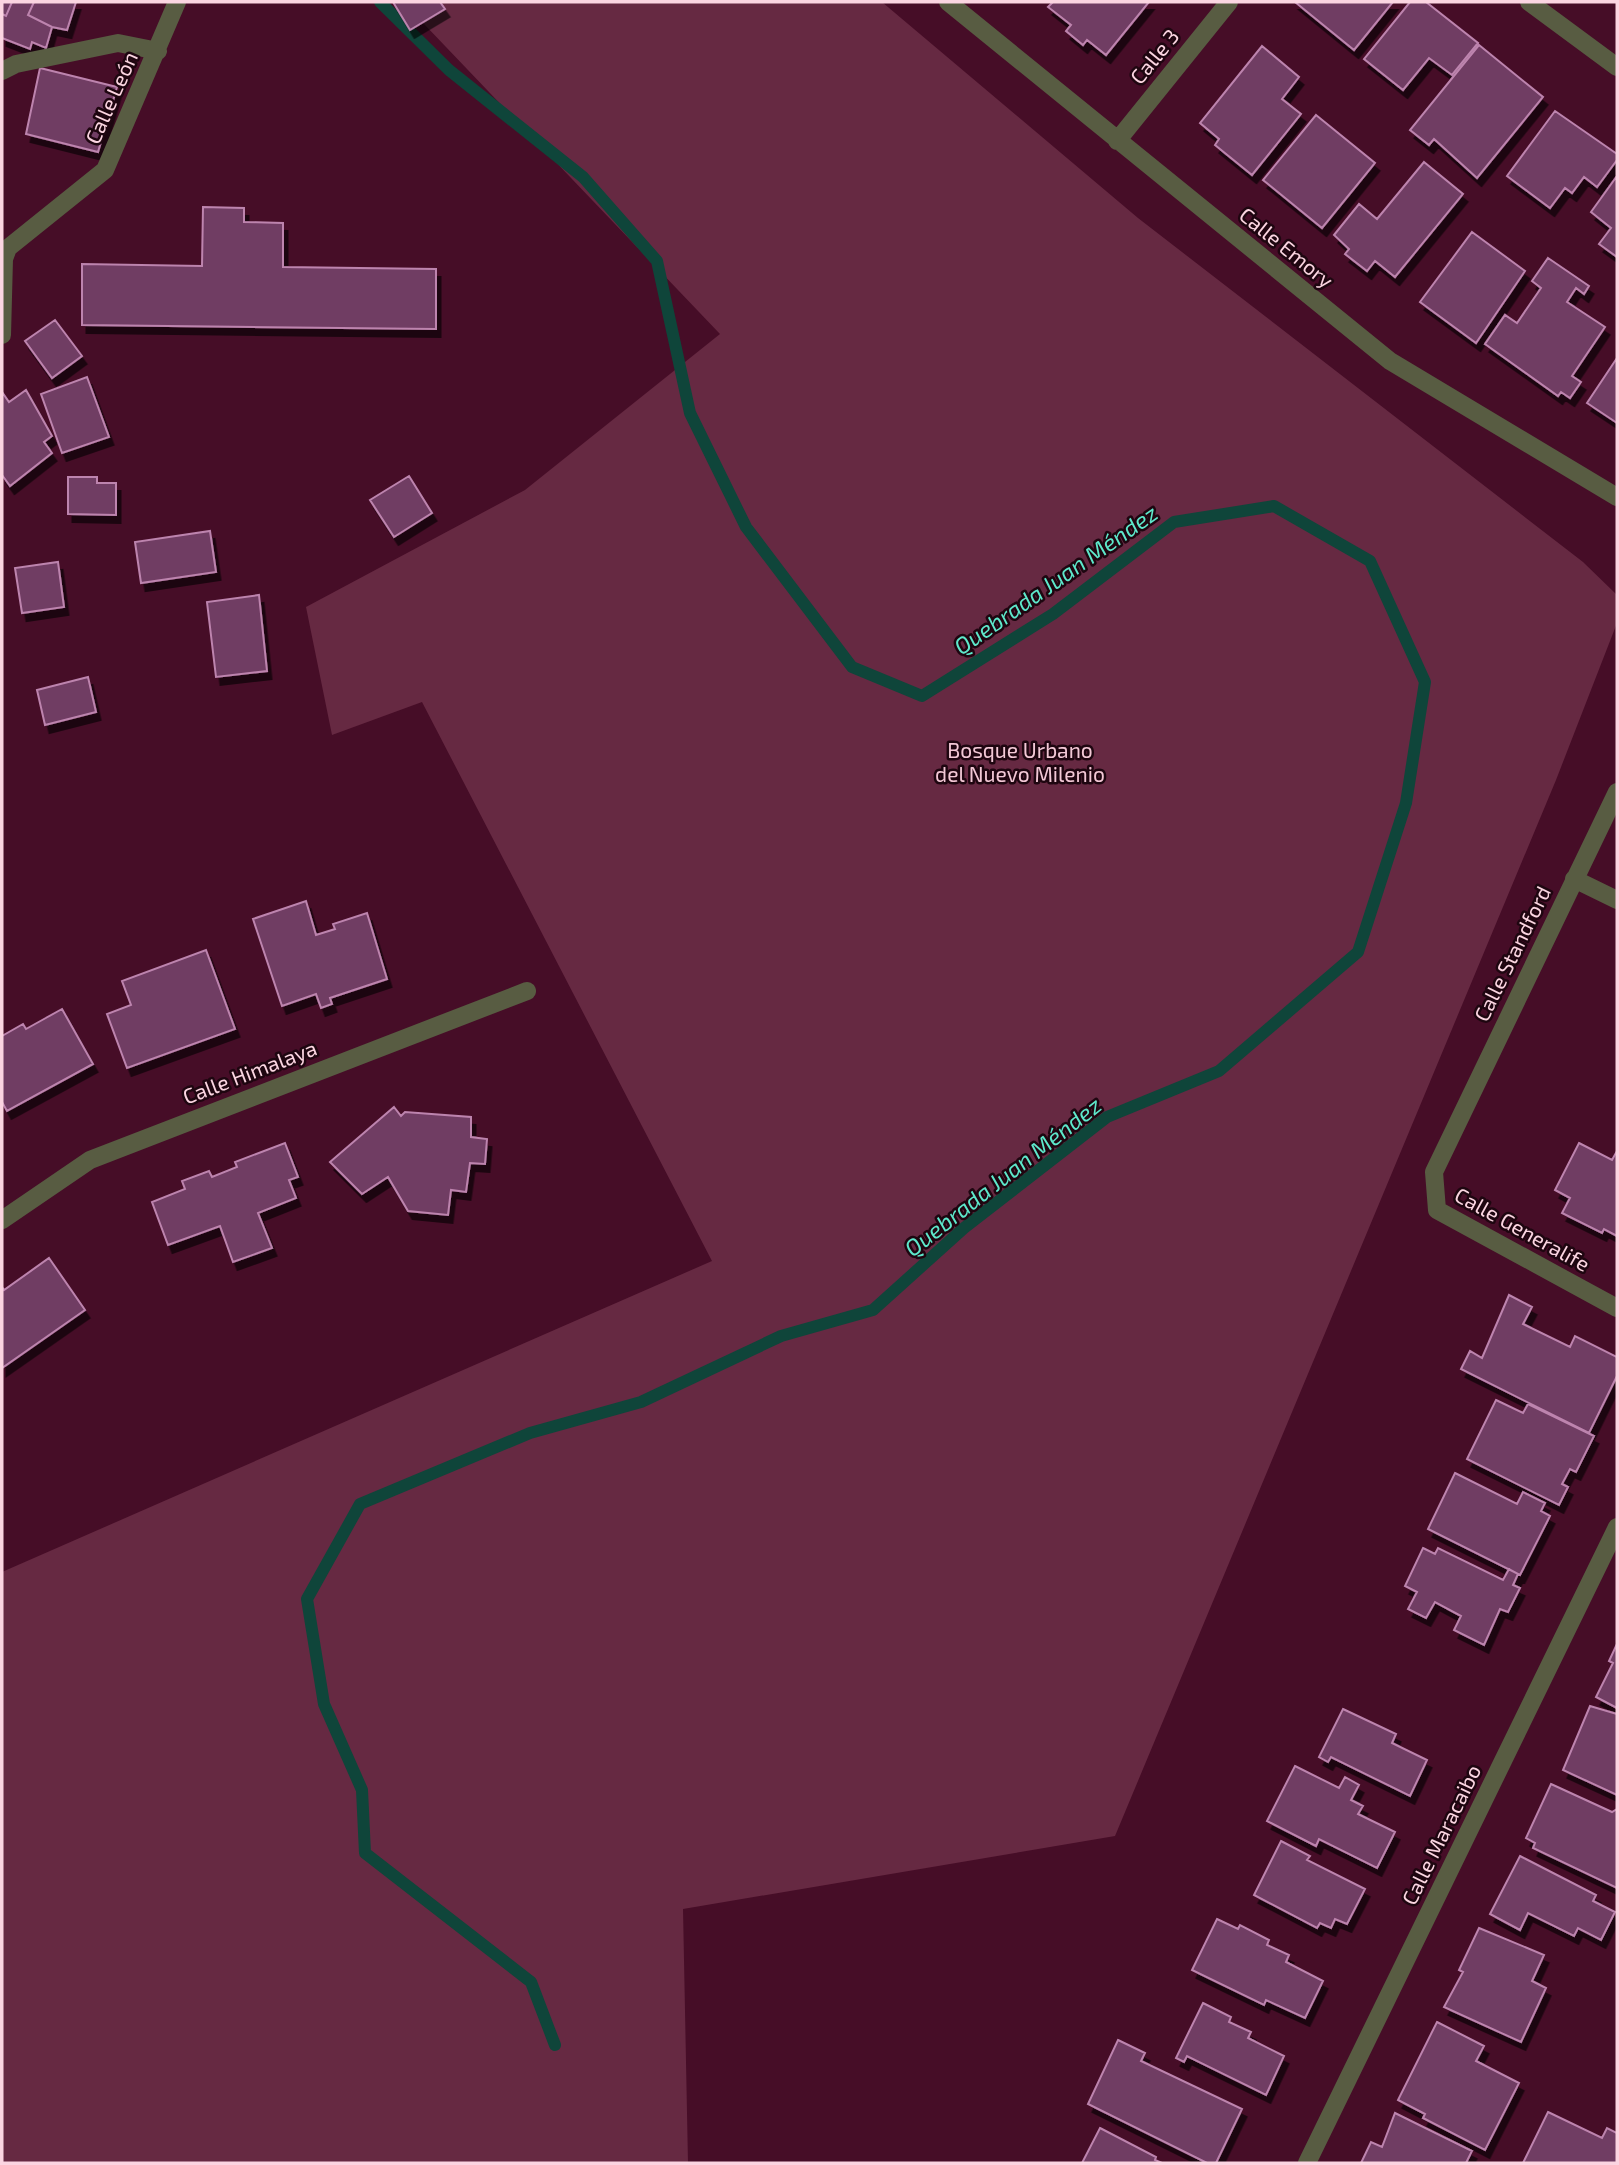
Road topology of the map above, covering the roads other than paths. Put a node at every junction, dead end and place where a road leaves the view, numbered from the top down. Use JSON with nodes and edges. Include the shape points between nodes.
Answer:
{"nodes":[{"id":1,"x":177,"y":2,"type":"edge"},
{"id":2,"x":948,"y":2,"type":"edge"},
{"id":3,"x":1229,"y":2,"type":"edge"},
{"id":4,"x":1529,"y":2,"type":"edge"},
{"id":5,"x":158,"y":51,"type":"junction"},
{"id":6,"x":1617,"y":67,"type":"edge"},
{"id":7,"x":2,"y":71,"type":"edge"},
{"id":8,"x":1117,"y":141,"type":"junction"},
{"id":9,"x":2,"y":335,"type":"edge"},
{"id":10,"x":1617,"y":497,"type":"edge"},
{"id":11,"x":1617,"y":792,"type":"edge"},
{"id":12,"x":1574,"y":879,"type":"junction"},
{"id":13,"x":1617,"y":900,"type":"edge"},
{"id":14,"x":527,"y":991,"type":"dead end"},
{"id":15,"x":1452,"y":1136,"type":"joint"},
{"id":16,"x":2,"y":1220,"type":"edge"},
{"id":17,"x":1617,"y":1308,"type":"edge"},
{"id":18,"x":1617,"y":1527,"type":"edge"},
{"id":19,"x":1307,"y":2163,"type":"edge"}],
"edges":[{"from":1,"to":5,"type":"street","name":"Calle León"},
{"from":2,"to":8,"type":"street","name":"Calle Emory"},
{"from":3,"to":8,"type":"street","name":"Calle 3"},
{"from":4,"to":6,"type":"street"},
{"from":5,"to":7,"type":"street","via":[[118,43],[16,64]]},
{"from":5,"to":9,"type":"street","name":"Calle León","via":[[105,170],[8,248]]},
{"from":8,"to":10,"type":"street","name":"Calle Emory","via":[[1390,361]]},
{"from":11,"to":12,"type":"street","name":"Calle Standford"},
{"from":12,"to":13,"type":"street"},
{"from":12,"to":15,"type":"street","name":"Calle Standford"},
{"from":14,"to":16,"type":"street","name":"Calle Himalaya","via":[[90,1160]]},
{"from":15,"to":17,"type":"street","name":"Calle Generalife","via":[[1434,1172],[1437,1210]]},
{"from":18,"to":19,"type":"street","name":"Calle Maracaibo"}]}
